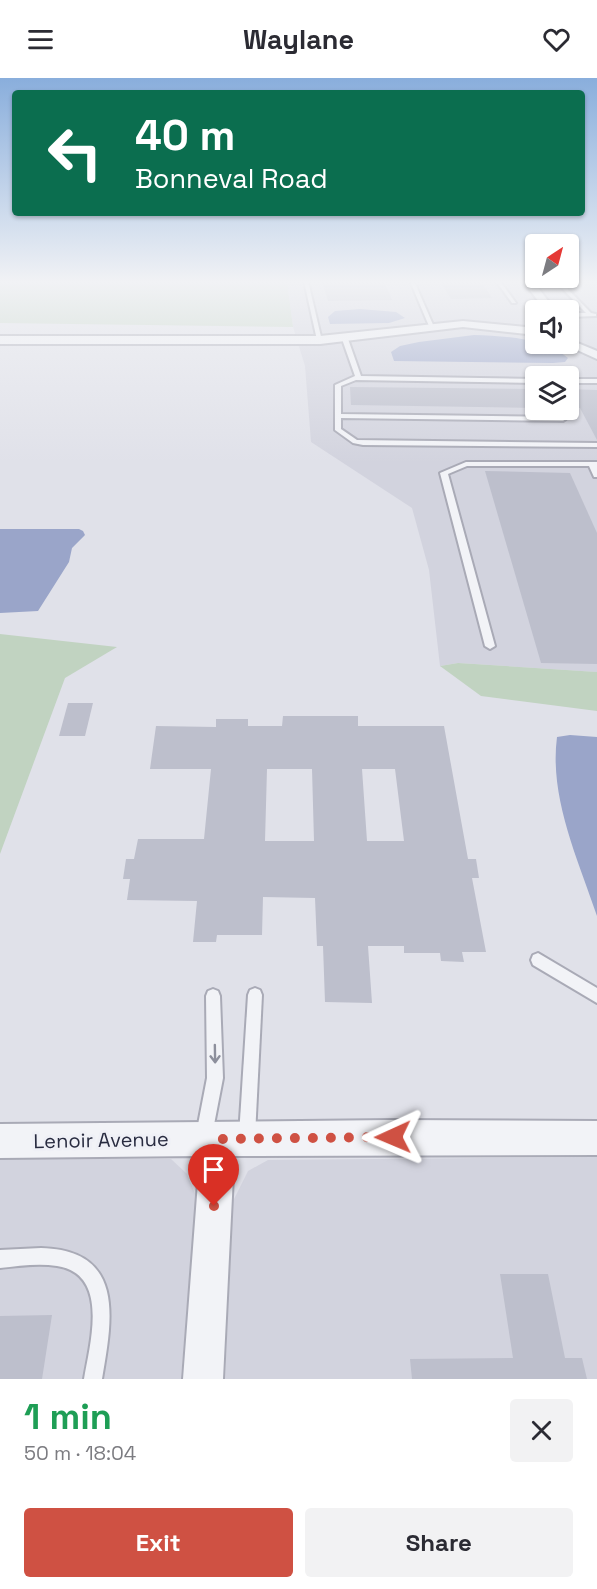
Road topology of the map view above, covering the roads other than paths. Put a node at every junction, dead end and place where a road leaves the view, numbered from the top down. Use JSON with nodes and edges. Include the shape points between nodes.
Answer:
{"nodes":[{"id":1,"x":346,"y":342,"type":"edge"},
{"id":2,"x":579,"y":347,"type":"edge"},
{"id":3,"x":597,"y":355,"type":"edge"},
{"id":4,"x":359,"y":378,"type":"junction"},
{"id":5,"x":525,"y":381,"type":"edge"},
{"id":6,"x":579,"y":381,"type":"edge"},
{"id":7,"x":597,"y":381,"type":"edge"},
{"id":8,"x":338,"y":416,"type":"junction"},
{"id":9,"x":525,"y":418,"type":"edge"},
{"id":10,"x":597,"y":445,"type":"edge"},
{"id":11,"x":594,"y":464,"type":"edge"},
{"id":12,"x":597,"y":475,"type":"edge"},
{"id":13,"x":490,"y":646,"type":"dead end"},
{"id":14,"x":538,"y":960,"type":"dead end"},
{"id":15,"x":213,"y":996,"type":"dead end"},
{"id":16,"x":255,"y":996,"type":"dead end"},
{"id":17,"x":597,"y":996,"type":"edge"},
{"id":18,"x":597,"y":1138,"type":"edge"},
{"id":19,"x":223,"y":1139,"type":"junction"},
{"id":20,"x":0,"y":1141,"type":"edge"},
{"id":21,"x":0,"y":1258,"type":"edge"},
{"id":22,"x":93,"y":1379,"type":"edge"},
{"id":23,"x":203,"y":1379,"type":"edge"}],
"edges":[{"from":1,"to":4,"type":"lane"},
{"from":2,"to":3,"type":"street"},
{"from":4,"to":5,"type":"lane"},
{"from":4,"to":8,"type":"lane","via":[[338,385]]},
{"from":6,"to":7,"type":"lane"},
{"from":8,"to":9,"type":"lane"},
{"from":8,"to":10,"type":"lane","via":[[338,430],[363,443]]},
{"from":11,"to":12,"type":"lane"},
{"from":11,"to":13,"type":"lane","via":[[466,464],[444,473]]},
{"from":14,"to":17,"type":"lane"},
{"from":15,"to":19,"type":"lane","one_way":true,"via":[[215,1078]]},
{"from":16,"to":19,"type":"lane"},
{"from":18,"to":19,"type":"street","name":"Lenoir Avenue"},
{"from":19,"to":20,"type":"street","name":"Lenoir Avenue"},
{"from":19,"to":23,"type":"street"},
{"from":21,"to":22,"type":"lane","via":[[62,1258],[83,1269],[92,1280],[104,1306]]}]}
